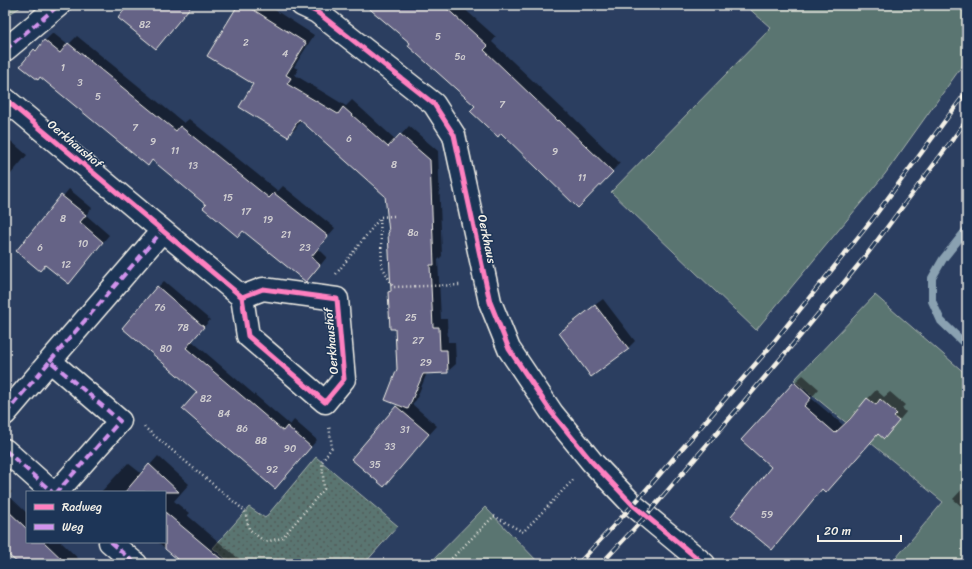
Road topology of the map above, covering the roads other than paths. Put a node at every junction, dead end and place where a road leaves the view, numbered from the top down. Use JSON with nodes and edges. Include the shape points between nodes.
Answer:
{"nodes":[{"id":1,"x":59,"y":5,"type":"edge"},
{"id":2,"x":302,"y":5,"type":"edge"},
{"id":3,"x":5,"y":50,"type":"edge"},
{"id":4,"x":5,"y":99,"type":"edge"},
{"id":5,"x":162,"y":231,"type":"junction"},
{"id":6,"x":242,"y":297,"type":"junction"},
{"id":7,"x":50,"y":361,"type":"junction"},
{"id":8,"x":5,"y":414,"type":"edge"},
{"id":9,"x":5,"y":450,"type":"edge"},
{"id":10,"x":51,"y":491,"type":"edge"},
{"id":11,"x":58,"y":491,"type":"edge"},
{"id":12,"x":111,"y":543,"type":"edge"},
{"id":13,"x":136,"y":564,"type":"edge"},
{"id":14,"x":704,"y":564,"type":"edge"}],
"edges":[{"from":1,"to":3,"type":"street"},
{"from":2,"to":14,"type":"street","name":"Oerkhaus","via":[[317,12],[434,104],[454,135],[490,302],[509,349],[552,413],[592,462],[633,505]]},
{"from":4,"to":5,"type":"street","name":"Oerkhaushof"},
{"from":5,"to":6,"type":"street","name":"Oerkhaushof"},
{"from":5,"to":7,"type":"street"},
{"from":6,"to":6,"type":"street","name":"Oerkhaushof","via":[[248,336],[325,402],[344,379],[337,299],[263,289]]},
{"from":7,"to":8,"type":"street"},
{"from":7,"to":11,"type":"street","via":[[120,421]]},
{"from":9,"to":10,"type":"street"},
{"from":12,"to":13,"type":"street"}]}
